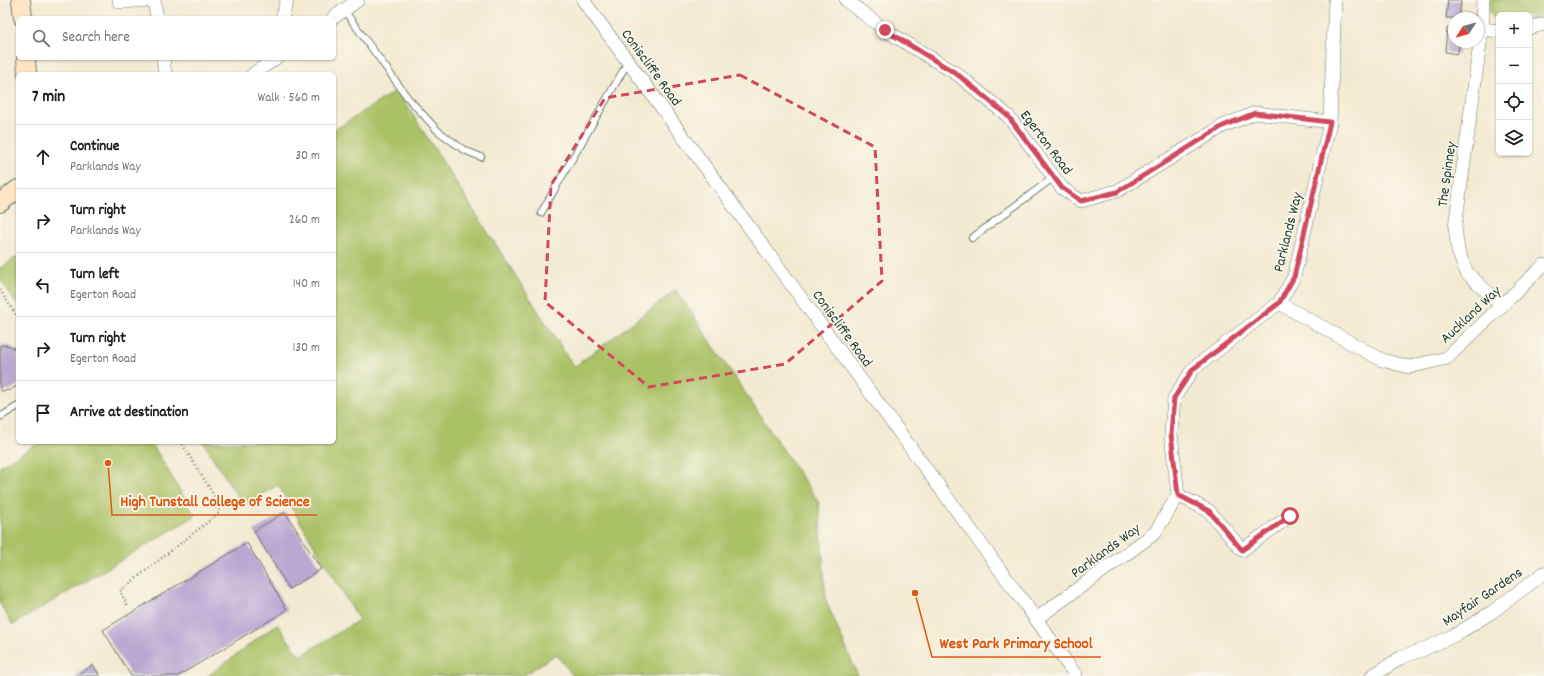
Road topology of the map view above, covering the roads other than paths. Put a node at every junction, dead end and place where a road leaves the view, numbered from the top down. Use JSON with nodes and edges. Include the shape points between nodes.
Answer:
{"nodes":[{"id":1,"x":21,"y":0,"type":"edge"},
{"id":2,"x":151,"y":0,"type":"edge"},
{"id":3,"x":154,"y":0,"type":"edge"},
{"id":4,"x":287,"y":0,"type":"edge"},
{"id":5,"x":358,"y":0,"type":"edge"},
{"id":6,"x":583,"y":0,"type":"edge"},
{"id":7,"x":846,"y":0,"type":"edge"},
{"id":8,"x":1335,"y":0,"type":"edge"},
{"id":9,"x":1483,"y":0,"type":"edge"},
{"id":10,"x":119,"y":2,"type":"dead end"},
{"id":11,"x":344,"y":10,"type":"junction"},
{"id":12,"x":1483,"y":12,"type":"edge"},
{"id":13,"x":23,"y":16,"type":"edge"},
{"id":14,"x":157,"y":16,"type":"edge"},
{"id":15,"x":283,"y":16,"type":"edge"},
{"id":16,"x":336,"y":16,"type":"edge"},
{"id":17,"x":1544,"y":24,"type":"edge"},
{"id":18,"x":1532,"y":27,"type":"edge"},
{"id":19,"x":1484,"y":29,"type":"edge"},
{"id":20,"x":1496,"y":31,"type":"edge"},
{"id":21,"x":1479,"y":48,"type":"edge"},
{"id":22,"x":26,"y":60,"type":"edge"},
{"id":23,"x":163,"y":60,"type":"edge"},
{"id":24,"x":272,"y":60,"type":"edge"},
{"id":25,"x":628,"y":62,"type":"junction"},
{"id":26,"x":27,"y":72,"type":"edge"},
{"id":27,"x":165,"y":72,"type":"edge"},
{"id":28,"x":256,"y":72,"type":"edge"},
{"id":29,"x":1330,"y":122,"type":"junction"},
{"id":30,"x":480,"y":156,"type":"dead end"},
{"id":31,"x":1054,"y":178,"type":"junction"},
{"id":32,"x":16,"y":191,"type":"edge"},
{"id":33,"x":0,"y":203,"type":"edge"},
{"id":34,"x":541,"y":213,"type":"dead end"},
{"id":35,"x":972,"y":238,"type":"dead end"},
{"id":36,"x":1544,"y":265,"type":"edge"},
{"id":37,"x":1279,"y":303,"type":"junction"},
{"id":38,"x":1502,"y":306,"type":"junction"},
{"id":39,"x":16,"y":407,"type":"edge"},
{"id":40,"x":0,"y":417,"type":"edge"},
{"id":41,"x":1178,"y":495,"type":"junction"},
{"id":42,"x":1290,"y":516,"type":"dead end"},
{"id":43,"x":1544,"y":573,"type":"edge"},
{"id":44,"x":1036,"y":619,"type":"junction"},
{"id":45,"x":1076,"y":676,"type":"edge"},
{"id":46,"x":1372,"y":676,"type":"edge"}],
"edges":[{"from":1,"to":13,"type":"street"},
{"from":2,"to":10,"type":"street"},
{"from":3,"to":14,"type":"street"},
{"from":4,"to":15,"type":"street"},
{"from":5,"to":11,"type":"street"},
{"from":6,"to":25,"type":"street","name":"Coniscliffe Road"},
{"from":7,"to":31,"type":"street","name":"Egerton Road","via":[[885,30],[957,74],[1008,116]]},
{"from":8,"to":29,"type":"street","name":"Parklands Way"},
{"from":9,"to":12,"type":"street","name":"The Spinney"},
{"from":11,"to":16,"type":"street"},
{"from":11,"to":30,"type":"lane","via":[[408,98],[438,131],[464,150]]},
{"from":17,"to":18,"type":"street"},
{"from":19,"to":20,"type":"street"},
{"from":21,"to":38,"type":"street","name":"The Spinney","via":[[1455,227],[1458,251],[1468,273]]},
{"from":22,"to":26,"type":"street"},
{"from":23,"to":27,"type":"street"},
{"from":24,"to":28,"type":"street"},
{"from":25,"to":34,"type":"lane"},
{"from":25,"to":44,"type":"street","name":"Coniscliffe Road"},
{"from":29,"to":31,"type":"street","name":"Egerton Road","via":[[1255,113],[1223,126],[1117,192],[1081,201],[1062,188]]},
{"from":29,"to":37,"type":"street","name":"Parklands Way","via":[[1294,277]]},
{"from":31,"to":35,"type":"lane"},
{"from":32,"to":33,"type":"street"},
{"from":36,"to":38,"type":"street","name":"Auckland Way"},
{"from":37,"to":38,"type":"street","name":"Auckland Way","via":[[1382,360],[1409,368],[1447,358]]},
{"from":37,"to":41,"type":"street","name":"Parklands Way","via":[[1193,369],[1174,398],[1171,434]]},
{"from":39,"to":40,"type":"lane"},
{"from":41,"to":42,"type":"street","via":[[1209,511],[1242,550]]},
{"from":41,"to":44,"type":"street","name":"Parklands Way","via":[[1155,534]]},
{"from":43,"to":46,"type":"street","name":"Mayfair Gardens","via":[[1492,612],[1455,635],[1402,657]]},
{"from":44,"to":45,"type":"street","name":"Coniscliffe Road"}]}
